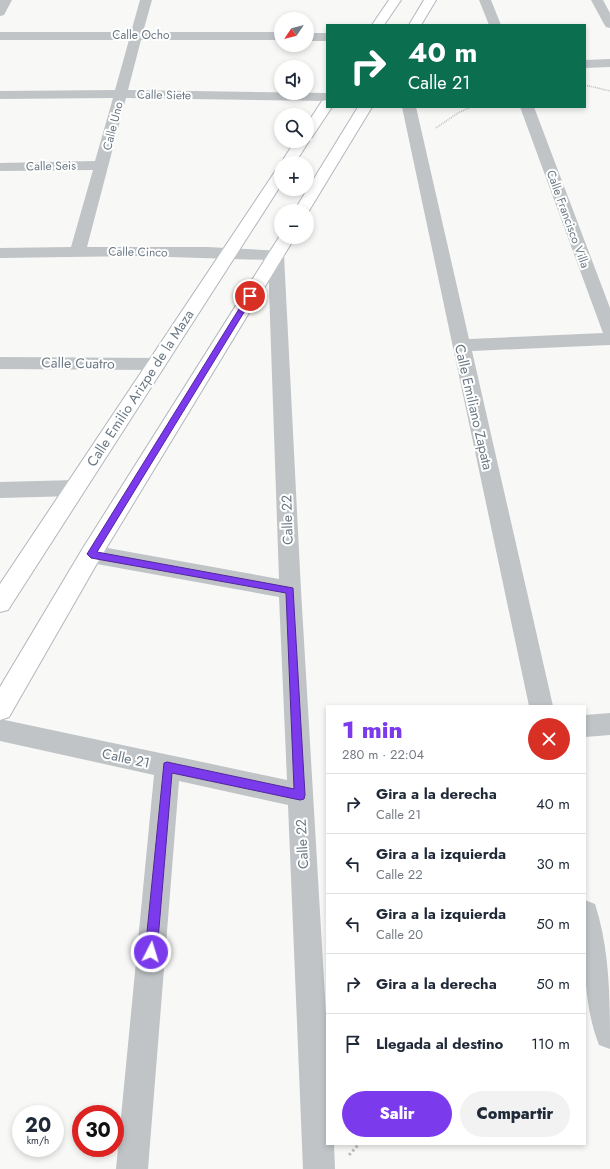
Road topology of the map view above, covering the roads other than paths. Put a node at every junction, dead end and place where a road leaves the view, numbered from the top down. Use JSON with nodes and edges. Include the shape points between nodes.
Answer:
{"nodes":[{"id":1,"x":6,"y":0,"type":"edge"},
{"id":2,"x":146,"y":0,"type":"edge"},
{"id":3,"x":430,"y":0,"type":"edge"},
{"id":4,"x":485,"y":0,"type":"edge"},
{"id":5,"x":598,"y":0,"type":"edge"},
{"id":6,"x":391,"y":2,"type":"edge"},
{"id":7,"x":0,"y":12,"type":"edge"},
{"id":8,"x":609,"y":20,"type":"edge"},
{"id":9,"x":379,"y":24,"type":"edge"},
{"id":10,"x":416,"y":24,"type":"edge"},
{"id":11,"x":495,"y":24,"type":"edge"},
{"id":12,"x":137,"y":35,"type":"junction"},
{"id":13,"x":0,"y":36,"type":"edge"},
{"id":14,"x":274,"y":36,"type":"edge"},
{"id":15,"x":314,"y":37,"type":"edge"},
{"id":16,"x":326,"y":37,"type":"edge"},
{"id":17,"x":610,"y":63,"type":"edge"},
{"id":18,"x":586,"y":64,"type":"edge"},
{"id":19,"x":121,"y":94,"type":"junction"},
{"id":20,"x":0,"y":95,"type":"edge"},
{"id":21,"x":326,"y":97,"type":"edge"},
{"id":22,"x":326,"y":106,"type":"edge"},
{"id":23,"x":364,"y":108,"type":"edge"},
{"id":24,"x":409,"y":108,"type":"edge"},
{"id":25,"x":527,"y":108,"type":"edge"},
{"id":26,"x":314,"y":124,"type":"edge"},
{"id":27,"x":102,"y":165,"type":"junction"},
{"id":28,"x":0,"y":167,"type":"edge"},
{"id":29,"x":274,"y":184,"type":"edge"},
{"id":30,"x":306,"y":204,"type":"edge"},
{"id":31,"x":281,"y":246,"type":"edge"},
{"id":32,"x":78,"y":251,"type":"junction"},
{"id":33,"x":0,"y":253,"type":"edge"},
{"id":34,"x":229,"y":253,"type":"junction"},
{"id":35,"x":610,"y":331,"type":"edge"},
{"id":36,"x":610,"y":339,"type":"edge"},
{"id":37,"x":461,"y":346,"type":"junction"},
{"id":38,"x":0,"y":363,"type":"edge"},
{"id":39,"x":156,"y":364,"type":"junction"},
{"id":40,"x":74,"y":488,"type":"junction"},
{"id":41,"x":0,"y":490,"type":"edge"},
{"id":42,"x":91,"y":554,"type":"junction"},
{"id":43,"x":290,"y":590,"type":"junction"},
{"id":44,"x":0,"y":603,"type":"edge"},
{"id":45,"x":541,"y":705,"type":"edge"},
{"id":46,"x":0,"y":709,"type":"edge"},
{"id":47,"x":610,"y":724,"type":"edge"},
{"id":48,"x":586,"y":726,"type":"edge"},
{"id":49,"x":0,"y":730,"type":"edge"},
{"id":50,"x":167,"y":767,"type":"junction"},
{"id":51,"x":300,"y":795,"type":"junction"},
{"id":52,"x":586,"y":919,"type":"edge"},
{"id":53,"x":609,"y":1029,"type":"edge"},
{"id":54,"x":132,"y":1169,"type":"edge"},
{"id":55,"x":319,"y":1169,"type":"edge"}],
"edges":[{"from":1,"to":7,"type":"street"},
{"from":2,"to":12,"type":"street","name":"Calle Uno"},
{"from":3,"to":10,"type":"street"},
{"from":4,"to":11,"type":"street"},
{"from":5,"to":8,"type":"street"},
{"from":6,"to":9,"type":"street"},
{"from":12,"to":13,"type":"street","name":"Calle Ocho"},
{"from":12,"to":14,"type":"street","name":"Calle Ocho"},
{"from":12,"to":19,"type":"street","name":"Calle Uno"},
{"from":15,"to":16,"type":"street"},
{"from":17,"to":18,"type":"street"},
{"from":19,"to":20,"type":"street","name":"Calle Siete"},
{"from":19,"to":21,"type":"street","name":"Calle Siete"},
{"from":19,"to":27,"type":"street","name":"Calle Uno"},
{"from":22,"to":26,"type":"street"},
{"from":23,"to":30,"type":"street"},
{"from":24,"to":37,"type":"street","name":"Calle Emiliano Zapata"},
{"from":25,"to":35,"type":"street","name":"Calle Francisco Villa"},
{"from":27,"to":28,"type":"street","name":"Calle Seis"},
{"from":27,"to":32,"type":"street","name":"Calle Uno"},
{"from":29,"to":34,"type":"street","name":"Calle Emilio Arizpe de la Maza"},
{"from":31,"to":34,"type":"street","name":"Calle Cinco"},
{"from":31,"to":42,"type":"street"},
{"from":31,"to":43,"type":"street","name":"Calle 22"},
{"from":32,"to":33,"type":"street","name":"Calle Cinco"},
{"from":32,"to":34,"type":"street","name":"Calle Cinco"},
{"from":34,"to":39,"type":"street","name":"Calle Emilio Arizpe de la Maza"},
{"from":36,"to":37,"type":"street"},
{"from":37,"to":45,"type":"street","name":"Calle Emiliano Zapata"},
{"from":38,"to":39,"type":"street","name":"Calle Cuatro"},
{"from":39,"to":40,"type":"street","name":"Calle Emilio Arizpe de la Maza"},
{"from":40,"to":41,"type":"street"},
{"from":40,"to":44,"type":"street","name":"Calle Emilio Arizpe de la Maza"},
{"from":42,"to":43,"type":"street"},
{"from":42,"to":46,"type":"street"},
{"from":43,"to":51,"type":"street","name":"Calle 22"},
{"from":47,"to":48,"type":"street"},
{"from":49,"to":50,"type":"street","name":"Calle 21"},
{"from":50,"to":51,"type":"street","name":"Calle 21"},
{"from":50,"to":54,"type":"street"},
{"from":51,"to":55,"type":"street","name":"Calle 22"},
{"from":52,"to":53,"type":"street"}]}
